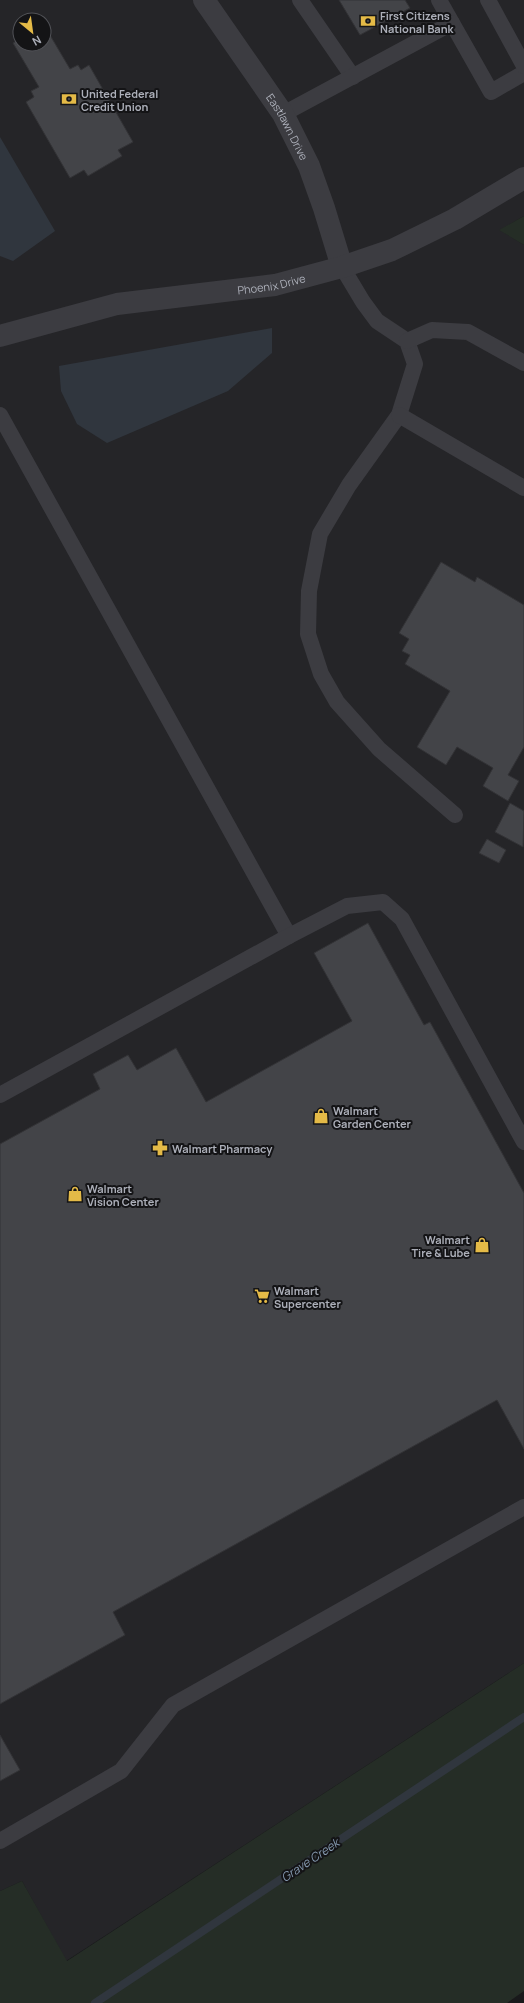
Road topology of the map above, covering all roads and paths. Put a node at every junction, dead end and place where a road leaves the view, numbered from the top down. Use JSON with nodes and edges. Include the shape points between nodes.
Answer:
{"nodes":[{"id":1,"x":204,"y":0,"type":"edge"},
{"id":2,"x":300,"y":0,"type":"edge"},
{"id":3,"x":439,"y":0,"type":"edge"},
{"id":4,"x":488,"y":0,"type":"edge"},
{"id":5,"x":452,"y":23,"type":"junction"},
{"id":6,"x":524,"y":66,"type":"edge"},
{"id":7,"x":524,"y":72,"type":"edge"},
{"id":8,"x":353,"y":77,"type":"junction"},
{"id":9,"x":283,"y":114,"type":"junction"},
{"id":10,"x":524,"y":178,"type":"edge"},
{"id":11,"x":342,"y":267,"type":"junction"},
{"id":12,"x":0,"y":336,"type":"edge"},
{"id":13,"x":407,"y":340,"type":"junction"},
{"id":14,"x":524,"y":363,"type":"edge"},
{"id":15,"x":0,"y":415,"type":"edge"},
{"id":16,"x":399,"y":415,"type":"junction"},
{"id":17,"x":524,"y":488,"type":"edge"},
{"id":18,"x":455,"y":815,"type":"dead end"},
{"id":19,"x":289,"y":936,"type":"junction"},
{"id":20,"x":0,"y":1095,"type":"edge"},
{"id":21,"x":524,"y":1142,"type":"edge"},
{"id":22,"x":524,"y":1507,"type":"edge"},
{"id":23,"x":0,"y":1841,"type":"edge"}],
"edges":[{"from":1,"to":9,"type":"street","name":"Eastlawn Drive"},
{"from":2,"to":8,"type":"lane"},
{"from":3,"to":5,"type":"lane"},
{"from":4,"to":6,"type":"lane"},
{"from":5,"to":7,"type":"lane","via":[[491,92]]},
{"from":5,"to":8,"type":"lane"},
{"from":8,"to":9,"type":"lane"},
{"from":9,"to":11,"type":"street","name":"Eastlawn Drive","via":[[309,166]]},
{"from":10,"to":11,"type":"street","name":"Phoenix Drive","via":[[455,219],[392,250]]},
{"from":11,"to":12,"type":"street","name":"Phoenix Drive","via":[[275,285],[118,304]]},
{"from":11,"to":13,"type":"lane","via":[[377,321]]},
{"from":13,"to":14,"type":"lane","via":[[432,330],[468,332]]},
{"from":13,"to":16,"type":"lane","via":[[415,364]]},
{"from":15,"to":19,"type":"lane"},
{"from":16,"to":17,"type":"lane"},
{"from":16,"to":18,"type":"lane","via":[[349,485],[320,534],[309,591],[308,634],[321,674],[337,702],[379,749]]},
{"from":19,"to":20,"type":"lane"},
{"from":19,"to":21,"type":"lane","via":[[346,906],[382,902],[402,920]]},
{"from":22,"to":23,"type":"lane","via":[[173,1705],[120,1771]]}]}
